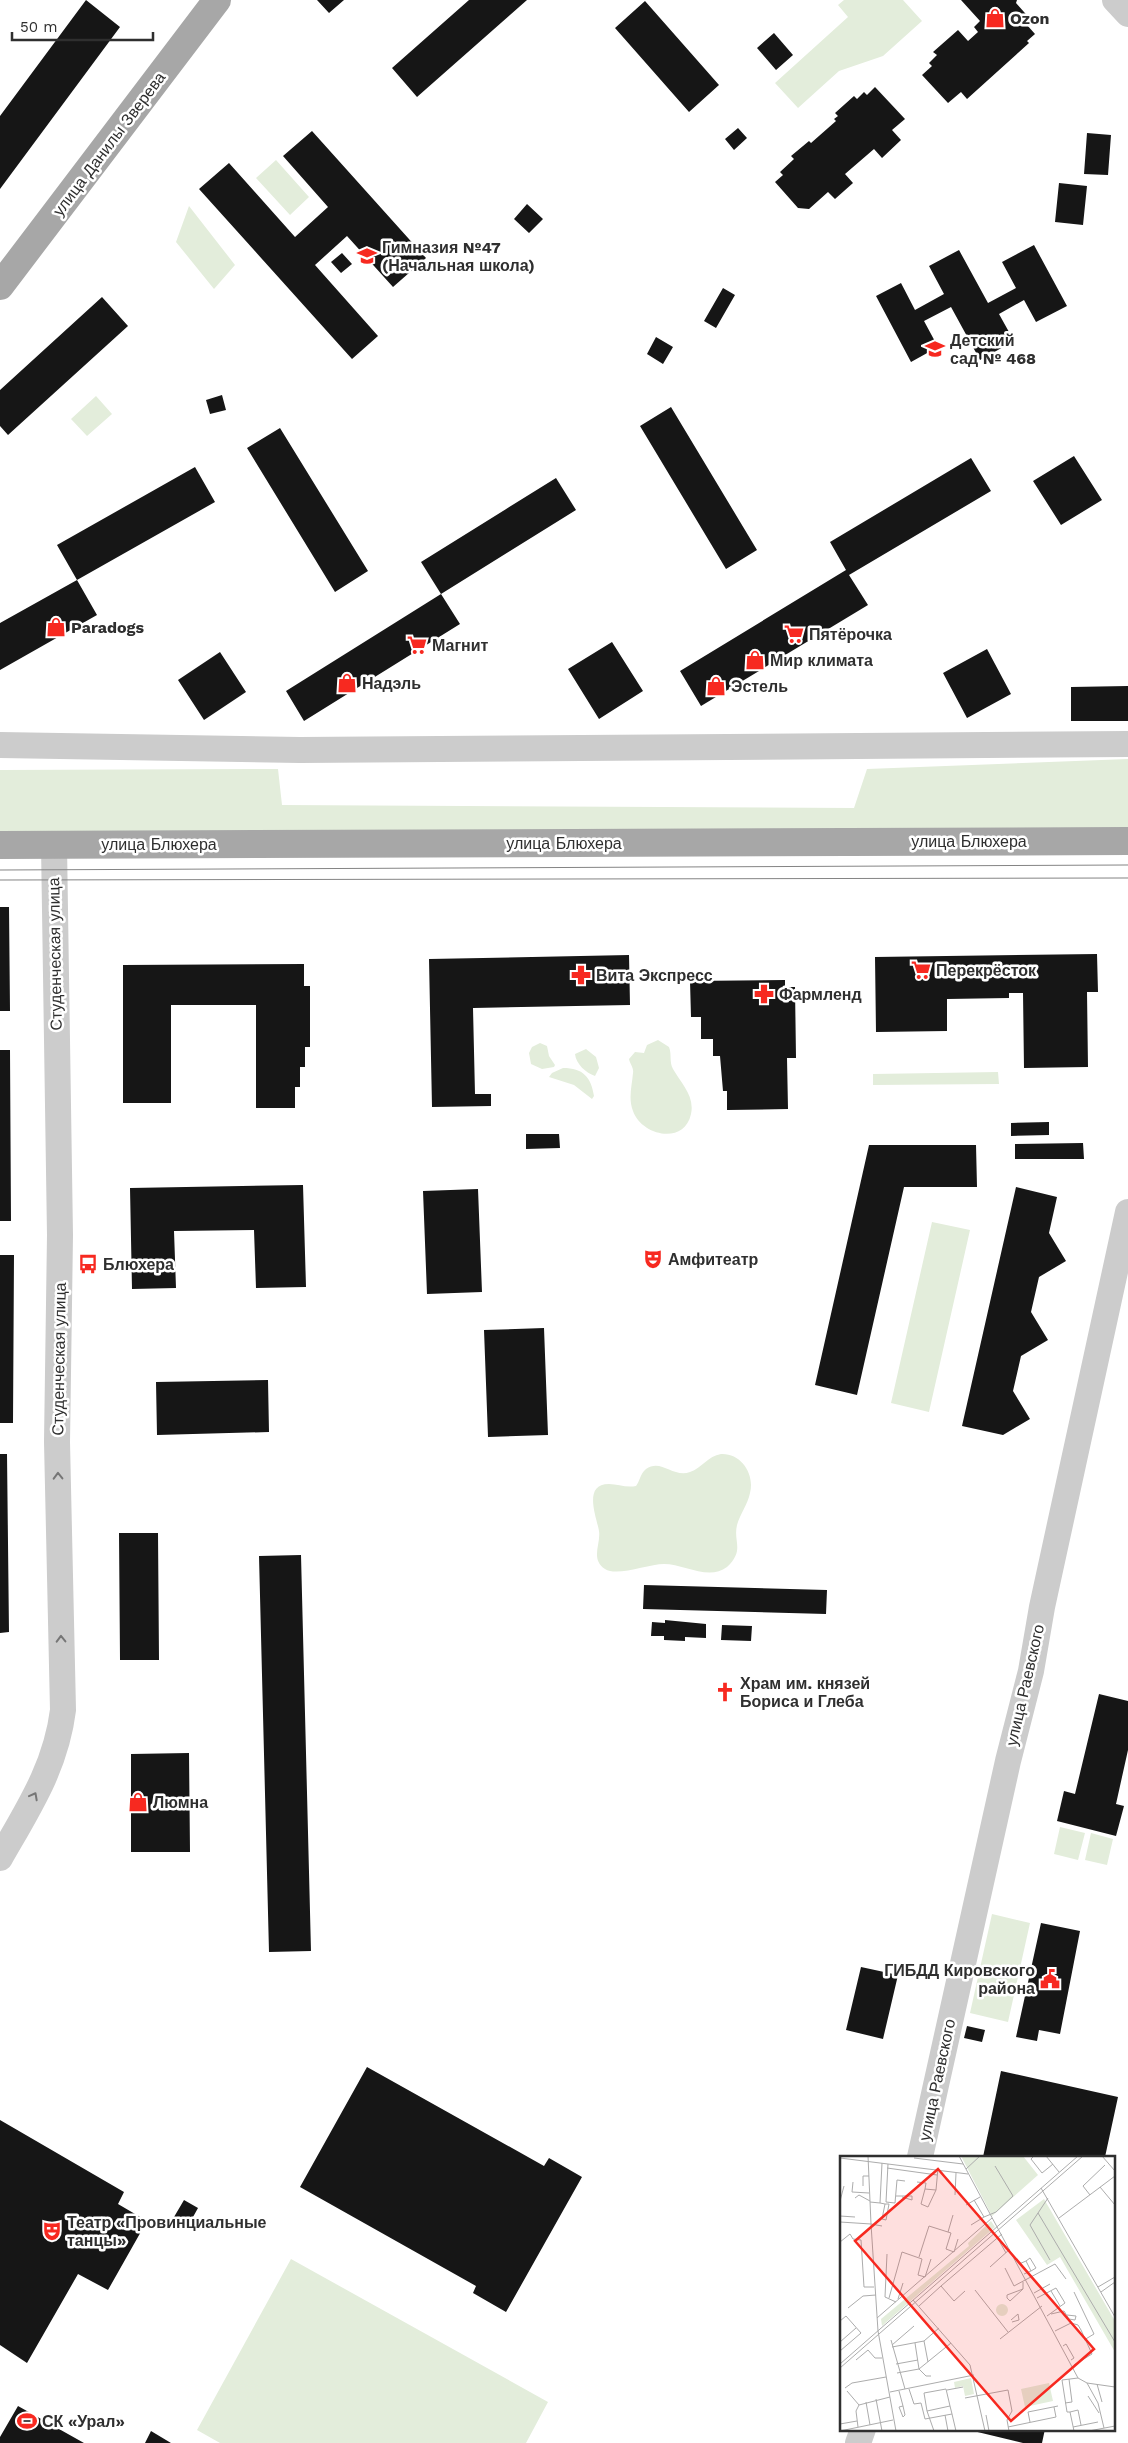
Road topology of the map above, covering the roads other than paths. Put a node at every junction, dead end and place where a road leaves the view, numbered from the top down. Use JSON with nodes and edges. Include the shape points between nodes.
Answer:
{"nodes":[{"id":1,"x":216,"y":0,"type":"edge"},
{"id":2,"x":1115,"y":0,"type":"edge"},
{"id":3,"x":1128,"y":14,"type":"edge"},
{"id":4,"x":0,"y":286,"type":"edge"},
{"id":5,"x":1128,"y":744,"type":"edge"},
{"id":6,"x":0,"y":745,"type":"edge"},
{"id":7,"x":1128,"y":841,"type":"edge"},
{"id":8,"x":54,"y":844,"type":"junction"},
{"id":9,"x":0,"y":845,"type":"edge"},
{"id":10,"x":1128,"y":1212,"type":"edge"},
{"id":11,"x":4,"y":1843,"type":"edge"},
{"id":12,"x":920,"y":2156,"type":"edge"},
{"id":13,"x":863,"y":2430,"type":"edge"},
{"id":14,"x":858,"y":2443,"type":"edge"}],
"edges":[{"from":1,"to":4,"type":"main road","name":"улица Данилы Зверева"},
{"from":2,"to":3,"type":"street"},
{"from":5,"to":6,"type":"street","via":[[320,750]]},
{"from":7,"to":8,"type":"main road","name":"улица Блюхера"},
{"from":8,"to":9,"type":"main road","name":"улица Блюхера"},
{"from":11,"to":8,"type":"street","name":"Студенческая улица","one_way":true,"via":[[51,1764],[60,1736],[63,1710]]},
{"from":10,"to":12,"type":"street","name":"улица Раевского","via":[[1031,1671]]},
{"from":13,"to":14,"type":"street"}]}
